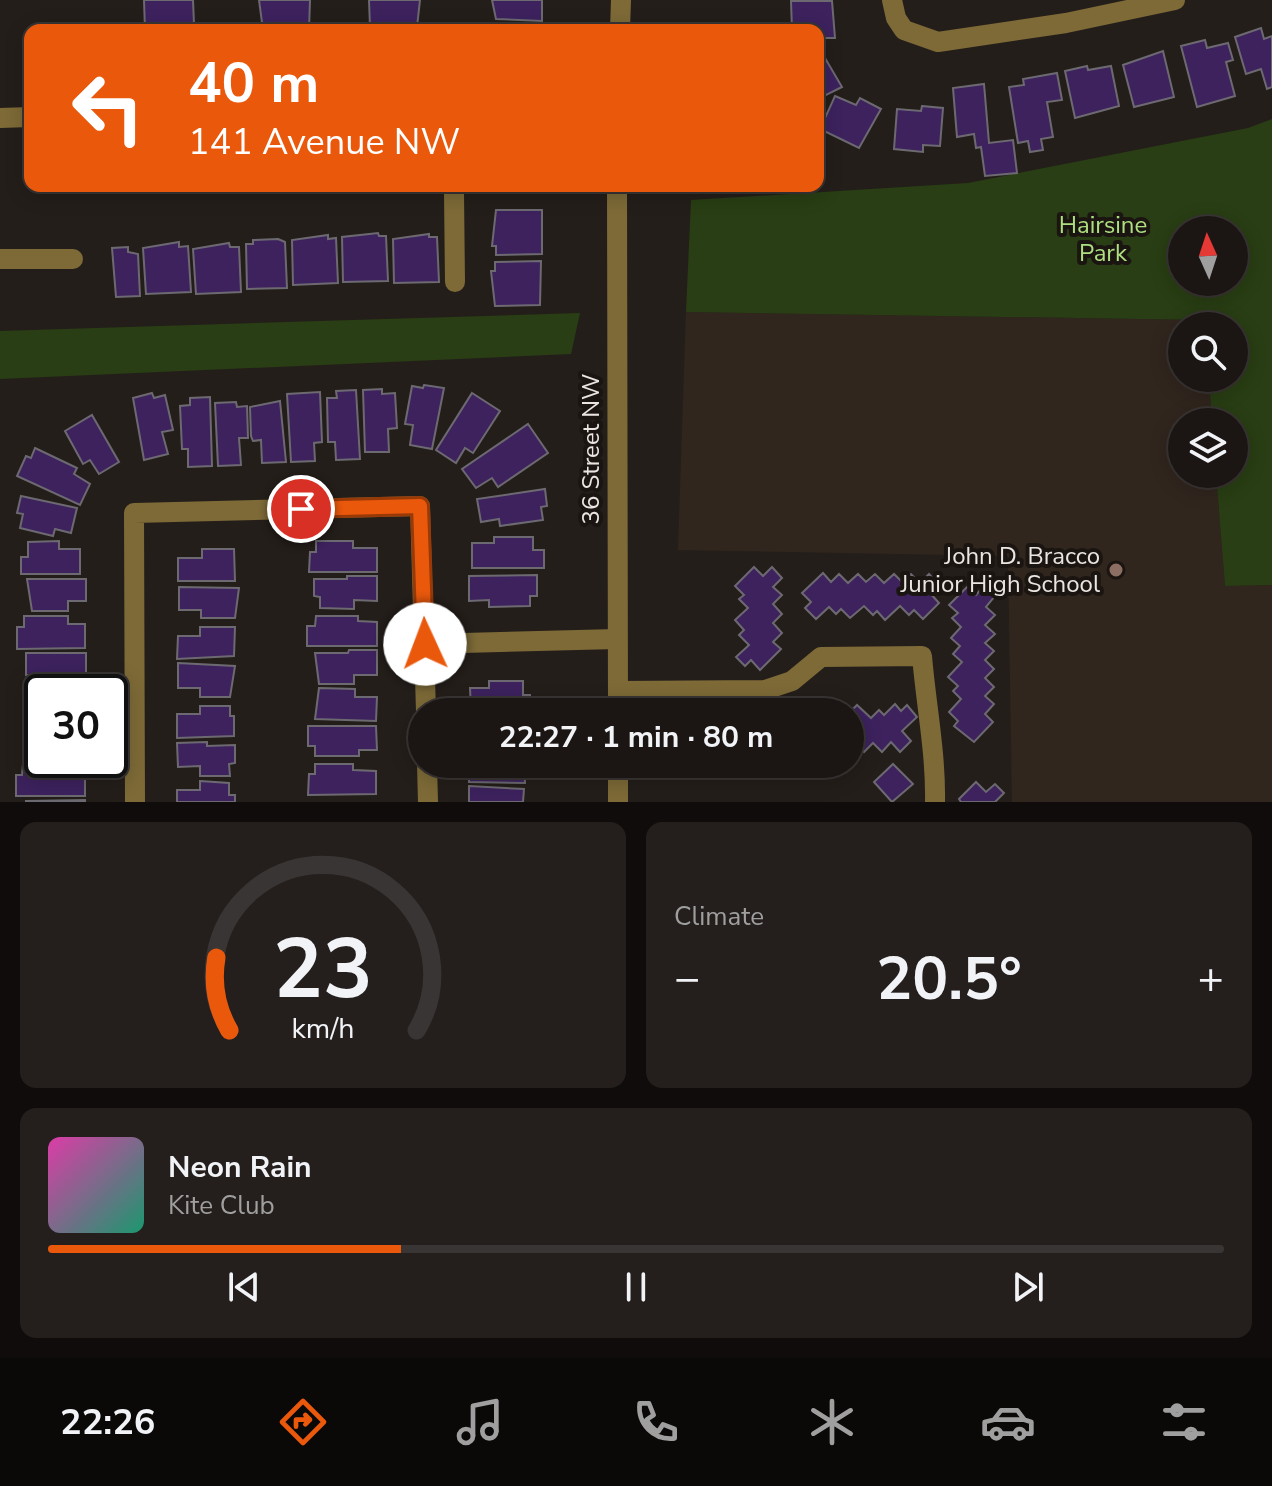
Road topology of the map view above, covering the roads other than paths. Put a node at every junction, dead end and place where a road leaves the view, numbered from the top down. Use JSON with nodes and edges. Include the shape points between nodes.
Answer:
{"nodes":[{"id":1,"x":621,"y":0,"type":"edge"},
{"id":2,"x":892,"y":0,"type":"edge"},
{"id":3,"x":1175,"y":0,"type":"edge"},
{"id":4,"x":620,"y":24,"type":"edge"},
{"id":5,"x":24,"y":117,"type":"edge"},
{"id":6,"x":0,"y":118,"type":"edge"},
{"id":7,"x":617,"y":192,"type":"edge"},
{"id":8,"x":454,"y":193,"type":"dead end"},
{"id":9,"x":0,"y":259,"type":"edge"},
{"id":10,"x":73,"y":259,"type":"dead end"},
{"id":11,"x":455,"y":282,"type":"dead end"},
{"id":12,"x":617,"y":639,"type":"junction"},
{"id":13,"x":425,"y":644,"type":"junction"},
{"id":14,"x":618,"y":691,"type":"junction"},
{"id":15,"x":426,"y":698,"type":"edge"},
{"id":16,"x":618,"y":698,"type":"edge"},
{"id":17,"x":427,"y":778,"type":"edge"},
{"id":18,"x":618,"y":778,"type":"edge"},
{"id":19,"x":135,"y":802,"type":"edge"},
{"id":20,"x":428,"y":802,"type":"edge"},
{"id":21,"x":618,"y":802,"type":"edge"},
{"id":22,"x":935,"y":802,"type":"edge"}],
"edges":[{"from":1,"to":4,"type":"street"},
{"from":2,"to":3,"type":"street","via":[[904,30],[951,41]]},
{"from":5,"to":6,"type":"street"},
{"from":7,"to":12,"type":"street","name":"36 Street NW"},
{"from":8,"to":11,"type":"street"},
{"from":9,"to":10,"type":"street"},
{"from":12,"to":13,"type":"street"},
{"from":12,"to":14,"type":"street","name":"36 Street NW"},
{"from":13,"to":15,"type":"street"},
{"from":13,"to":19,"type":"street","via":[[420,506],[134,513]]},
{"from":14,"to":16,"type":"street","name":"36 Street NW"},
{"from":14,"to":22,"type":"street","via":[[765,690],[792,681],[821,657],[922,656]]},
{"from":17,"to":20,"type":"street"},
{"from":18,"to":21,"type":"street"}]}
